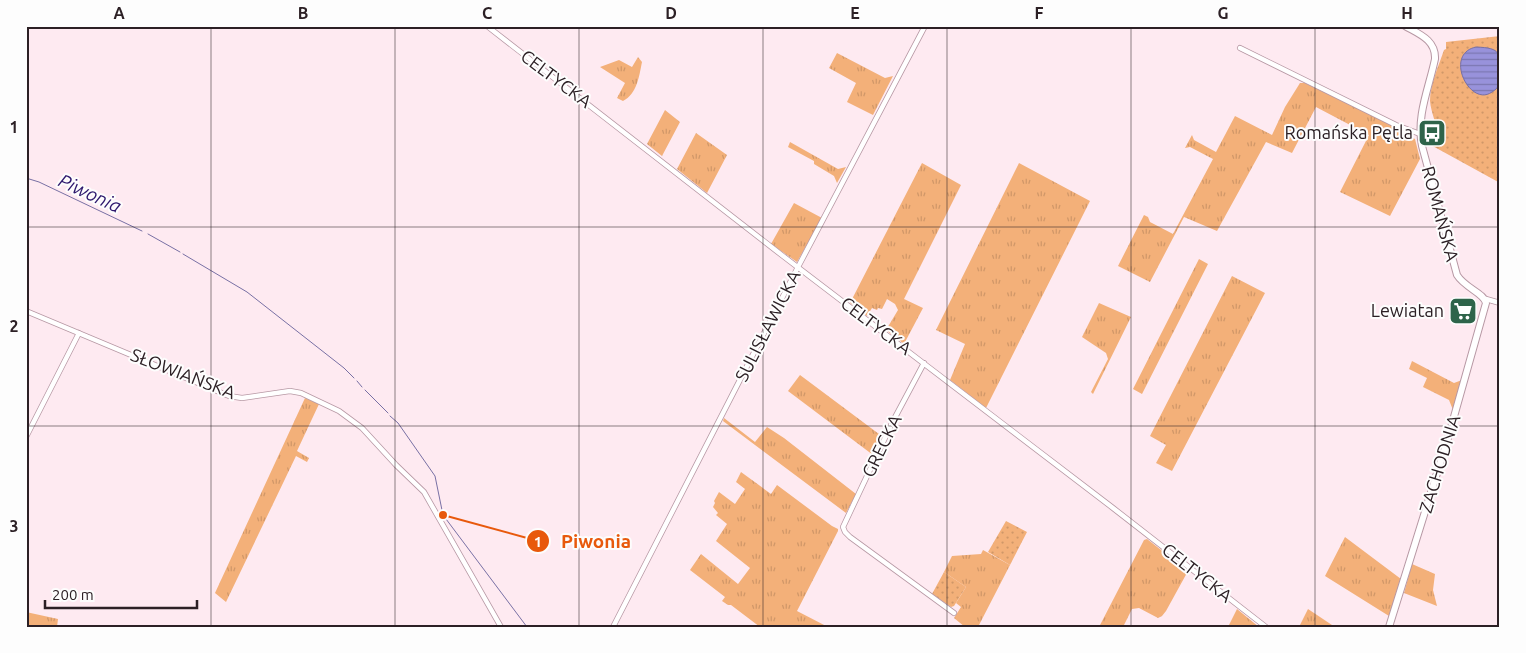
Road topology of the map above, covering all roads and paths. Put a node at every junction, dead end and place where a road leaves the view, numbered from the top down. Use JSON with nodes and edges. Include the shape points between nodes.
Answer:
{"nodes":[{"id":1,"x":487,"y":26,"type":"edge"},
{"id":2,"x":924,"y":26,"type":"edge"},
{"id":3,"x":1405,"y":26,"type":"edge"},
{"id":4,"x":1240,"y":48,"type":"dead end"},
{"id":5,"x":1420,"y":134,"type":"junction"},
{"id":6,"x":798,"y":267,"type":"junction"},
{"id":7,"x":1486,"y":299,"type":"junction"},
{"id":8,"x":1500,"y":303,"type":"edge"},
{"id":9,"x":26,"y":311,"type":"edge"},
{"id":10,"x":79,"y":333,"type":"junction"},
{"id":11,"x":924,"y":363,"type":"junction"},
{"id":12,"x":26,"y":437,"type":"edge"},
{"id":13,"x":954,"y":613,"type":"dead end"},
{"id":14,"x":501,"y":627,"type":"edge"},
{"id":15,"x":612,"y":627,"type":"edge"},
{"id":16,"x":1266,"y":627,"type":"edge"},
{"id":17,"x":1389,"y":627,"type":"edge"}],
"edges":[{"from":1,"to":6,"type":"street","name":"CELTYCKA"},
{"from":2,"to":6,"type":"street","name":"SULISŁAWICKA"},
{"from":3,"to":5,"type":"street","name":"ROMAŃSKA","via":[[1430,41],[1435,54]]},
{"from":4,"to":5,"type":"street"},
{"from":5,"to":7,"type":"street","name":"ROMAŃSKA","via":[[1455,270],[1462,283]]},
{"from":6,"to":11,"type":"street","name":"CELTYCKA"},
{"from":6,"to":15,"type":"street","name":"SULISŁAWICKA"},
{"from":7,"to":8,"type":"street","name":"ROMAŃSKA"},
{"from":7,"to":17,"type":"street","name":"ZACHODNIA","via":[[1486,310]]},
{"from":9,"to":10,"type":"street","name":"SŁOWIAŃSKA"},
{"from":10,"to":12,"type":"street"},
{"from":10,"to":14,"type":"street","name":"SŁOWIAŃSKA","via":[[229,396],[242,398],[282,392],[301,393],[347,416],[370,435],[424,492]]},
{"from":11,"to":13,"type":"street","name":"GRECKA","via":[[845,520],[844,530]]},
{"from":11,"to":16,"type":"street","name":"CELTYCKA"}]}
